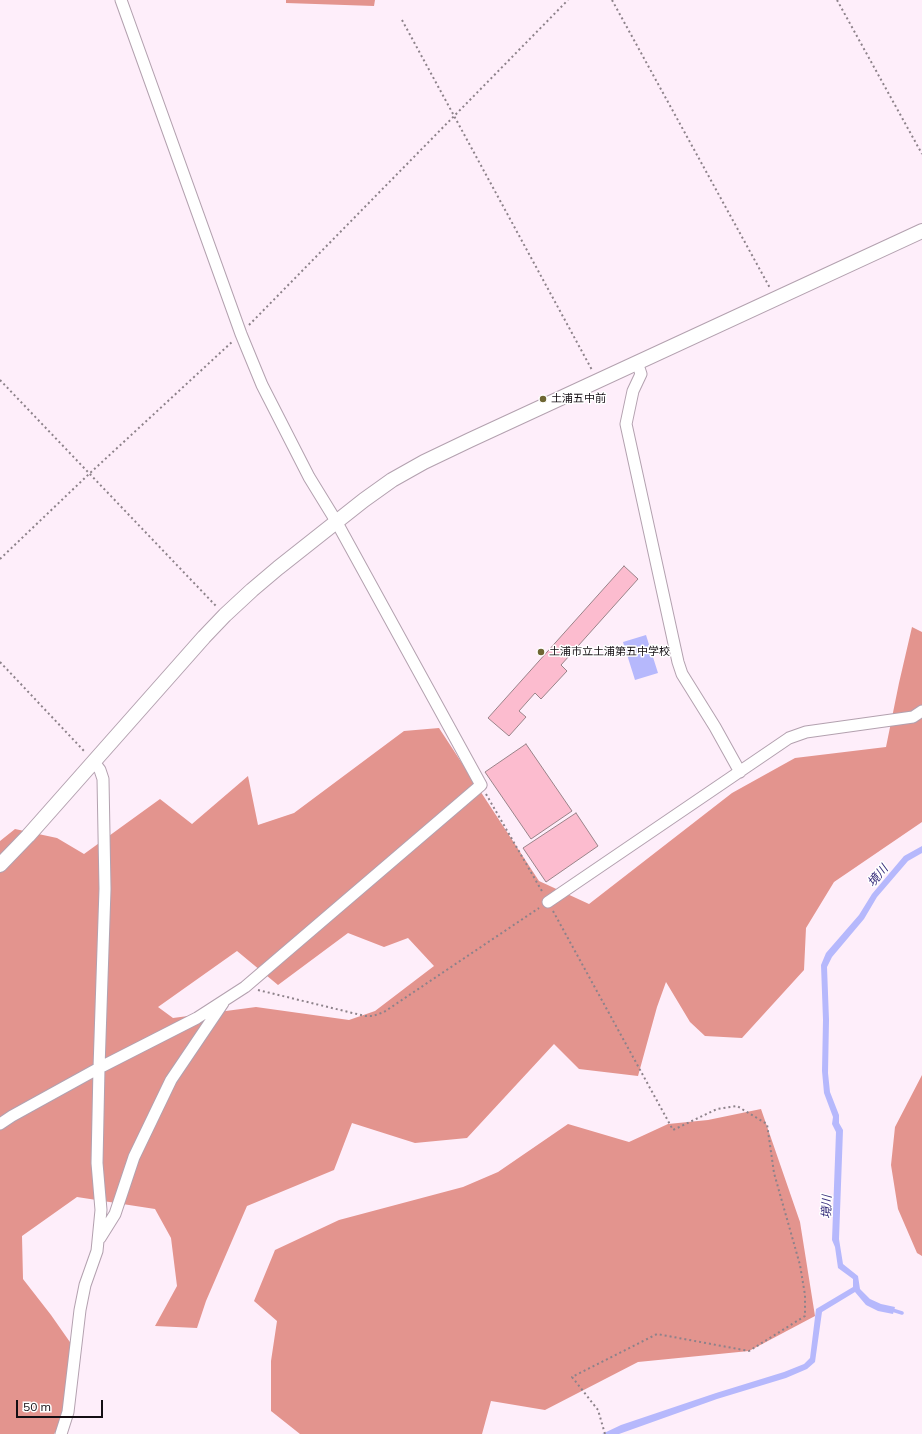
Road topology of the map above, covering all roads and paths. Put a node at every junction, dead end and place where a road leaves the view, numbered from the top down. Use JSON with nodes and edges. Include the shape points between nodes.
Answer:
{"nodes":[{"id":1,"x":121,"y":0,"type":"edge"},
{"id":2,"x":568,"y":0,"type":"edge"},
{"id":3,"x":612,"y":0,"type":"edge"},
{"id":4,"x":837,"y":0,"type":"edge"},
{"id":5,"x":402,"y":20,"type":"dead end"},
{"id":6,"x":454,"y":116,"type":"junction"},
{"id":7,"x":922,"y":154,"type":"edge"},
{"id":8,"x":922,"y":231,"type":"edge"},
{"id":9,"x":776,"y":298,"type":"junction"},
{"id":10,"x":241,"y":334,"type":"junction"},
{"id":11,"x":637,"y":362,"type":"junction"},
{"id":12,"x":0,"y":380,"type":"edge"},
{"id":13,"x":599,"y":381,"type":"junction"},
{"id":14,"x":89,"y":474,"type":"junction"},
{"id":15,"x":336,"y":522,"type":"junction"},
{"id":16,"x":0,"y":559,"type":"edge"},
{"id":17,"x":225,"y":615,"type":"junction"},
{"id":18,"x":0,"y":662,"type":"edge"},
{"id":19,"x":922,"y":711,"type":"edge"},
{"id":20,"x":94,"y":762,"type":"junction"},
{"id":21,"x":740,"y":772,"type":"junction"},
{"id":22,"x":481,"y":785,"type":"junction"},
{"id":23,"x":0,"y":865,"type":"edge"},
{"id":24,"x":548,"y":902,"type":"junction"},
{"id":25,"x":245,"y":987,"type":"junction"},
{"id":26,"x":226,"y":1000,"type":"junction"},
{"id":27,"x":98,"y":1068,"type":"junction"},
{"id":28,"x":0,"y":1124,"type":"edge"},
{"id":29,"x":98,"y":1242,"type":"junction"},
{"id":30,"x":61,"y":1434,"type":"edge"},
{"id":31,"x":605,"y":1434,"type":"edge"}],
"edges":[{"from":1,"to":10,"type":"street"},
{"from":2,"to":6,"type":"path"},
{"from":3,"to":9,"type":"path"},
{"from":4,"to":7,"type":"path"},
{"from":5,"to":6,"type":"path"},
{"from":6,"to":10,"type":"path"},
{"from":6,"to":13,"type":"path"},
{"from":8,"to":9,"type":"street"},
{"from":9,"to":11,"type":"street"},
{"from":10,"to":14,"type":"path"},
{"from":10,"to":15,"type":"street","via":[[266,392],[309,477]]},
{"from":11,"to":13,"type":"street"},
{"from":11,"to":21,"type":"street","via":[[642,374],[633,391],[626,424],[678,662],[682,674],[716,727]]},
{"from":12,"to":14,"type":"path"},
{"from":13,"to":15,"type":"street","via":[[424,462],[392,480]]},
{"from":14,"to":16,"type":"path"},
{"from":14,"to":17,"type":"path"},
{"from":15,"to":17,"type":"street"},
{"from":15,"to":22,"type":"street"},
{"from":17,"to":20,"type":"street"},
{"from":18,"to":20,"type":"path"},
{"from":19,"to":21,"type":"street","via":[[913,717],[806,732],[789,738]]},
{"from":20,"to":23,"type":"street"},
{"from":20,"to":27,"type":"street","via":[[103,779],[105,889]]},
{"from":21,"to":24,"type":"street"},
{"from":22,"to":24,"type":"path"},
{"from":22,"to":25,"type":"street"},
{"from":24,"to":25,"type":"path","via":[[384,1012],[373,1016]]},
{"from":24,"to":31,"type":"path","via":[[673,1130],[716,1109],[737,1106],[766,1124],[774,1173],[800,1265],[805,1295],[805,1316],[748,1351],[657,1334],[572,1376],[598,1410]]},
{"from":25,"to":26,"type":"street"},
{"from":26,"to":27,"type":"street","via":[[197,1018]]},
{"from":26,"to":29,"type":"street","via":[[171,1080],[134,1157],[115,1214]]},
{"from":27,"to":28,"type":"street"},
{"from":27,"to":29,"type":"street","via":[[98,1163],[101,1210]]},
{"from":29,"to":30,"type":"street","via":[[85,1285],[68,1412]]}]}
